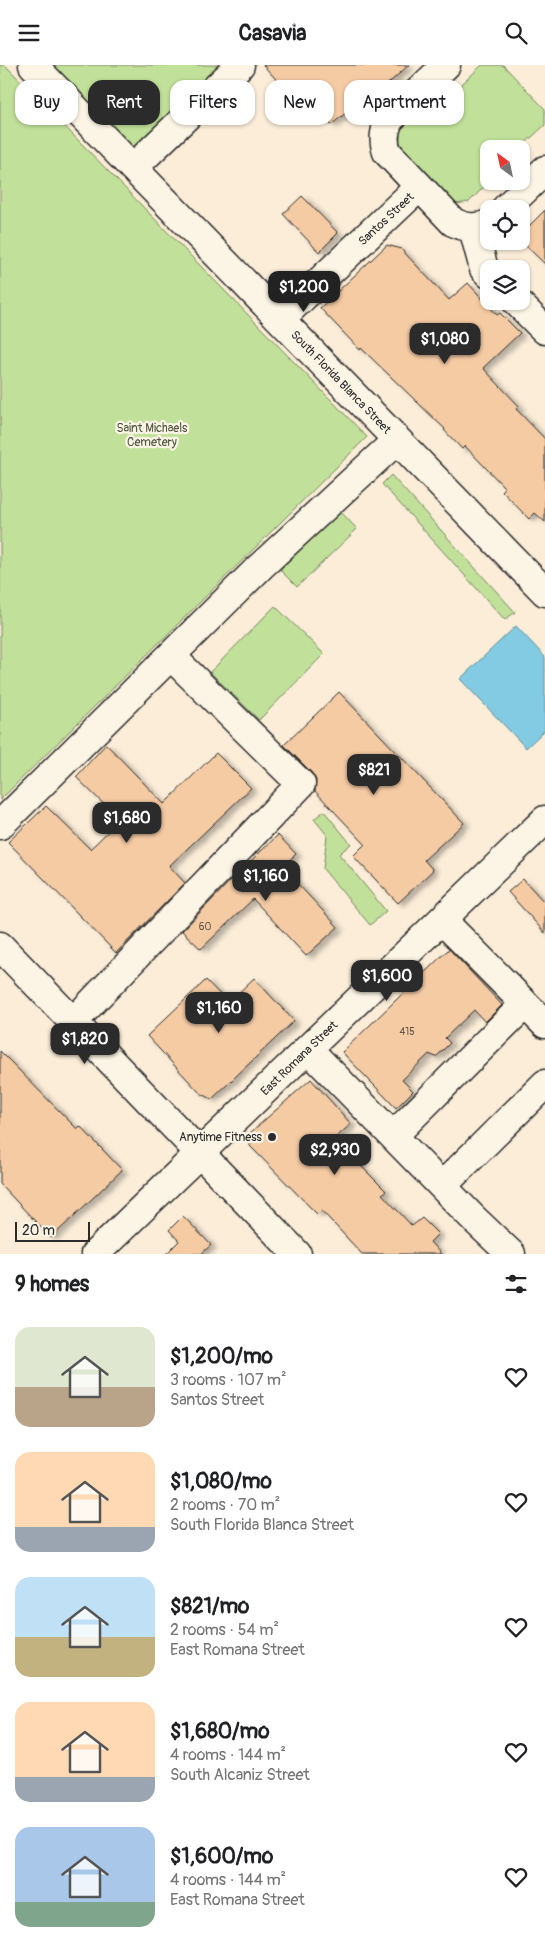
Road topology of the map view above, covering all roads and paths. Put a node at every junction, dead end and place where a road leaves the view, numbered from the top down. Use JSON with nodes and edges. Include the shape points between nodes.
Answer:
{"nodes":[{"id":1,"x":33,"y":65,"type":"edge"},
{"id":2,"x":240,"y":65,"type":"edge"},
{"id":3,"x":446,"y":65,"type":"edge"},
{"id":4,"x":133,"y":168,"type":"junction"},
{"id":5,"x":545,"y":170,"type":"edge"},
{"id":6,"x":419,"y":187,"type":"junction"},
{"id":7,"x":514,"y":200,"type":"edge"},
{"id":8,"x":480,"y":226,"type":"edge"},
{"id":9,"x":525,"y":310,"type":"edge"},
{"id":10,"x":280,"y":319,"type":"junction"},
{"id":11,"x":545,"y":330,"type":"edge"},
{"id":12,"x":398,"y":440,"type":"junction"},
{"id":13,"x":543,"y":586,"type":"edge"},
{"id":14,"x":171,"y":656,"type":"junction"},
{"id":15,"x":545,"y":820,"type":"edge"},
{"id":16,"x":0,"y":825,"type":"edge"},
{"id":17,"x":442,"y":920,"type":"junction"},
{"id":18,"x":0,"y":947,"type":"edge"},
{"id":19,"x":525,"y":1004,"type":"junction"},
{"id":20,"x":73,"y":1022,"type":"junction"},
{"id":21,"x":545,"y":1024,"type":"edge"},
{"id":22,"x":308,"y":1049,"type":"junction"},
{"id":23,"x":545,"y":1084,"type":"edge"},
{"id":24,"x":393,"y":1136,"type":"junction"},
{"id":25,"x":200,"y":1153,"type":"junction"},
{"id":26,"x":442,"y":1186,"type":"junction"},
{"id":27,"x":95,"y":1254,"type":"edge"},
{"id":28,"x":297,"y":1254,"type":"edge"},
{"id":29,"x":511,"y":1254,"type":"edge"}],
"edges":[{"from":1,"to":4,"type":"street","name":"South Florida Blanca Street"},
{"from":2,"to":4,"type":"street"},
{"from":3,"to":6,"type":"street","name":"Santos Street","via":[[389,120],[384,132],[388,152]]},
{"from":4,"to":10,"type":"street","name":"South Florida Blanca Street"},
{"from":5,"to":7,"type":"street"},
{"from":6,"to":8,"type":"street","via":[[453,222],[466,228]]},
{"from":6,"to":10,"type":"street","name":"Santos Street"},
{"from":9,"to":11,"type":"street"},
{"from":10,"to":12,"type":"street","name":"South Florida Blanca Street"},
{"from":12,"to":13,"type":"street","name":"South Florida Blanca Street"},
{"from":12,"to":14,"type":"street","via":[[261,566]]},
{"from":14,"to":16,"type":"street"},
{"from":14,"to":20,"type":"street","via":[[301,784]]},
{"from":15,"to":17,"type":"street","name":"East Romana Street"},
{"from":17,"to":19,"type":"street"},
{"from":17,"to":22,"type":"street","name":"East Romana Street"},
{"from":18,"to":20,"type":"street"},
{"from":19,"to":21,"type":"street"},
{"from":19,"to":24,"type":"street"},
{"from":20,"to":25,"type":"street"},
{"from":22,"to":24,"type":"street"},
{"from":22,"to":25,"type":"street","name":"East Romana Street"},
{"from":23,"to":26,"type":"street"},
{"from":24,"to":26,"type":"street"},
{"from":25,"to":27,"type":"street","name":"East Romana Street"},
{"from":25,"to":28,"type":"street"},
{"from":26,"to":29,"type":"street"}]}
